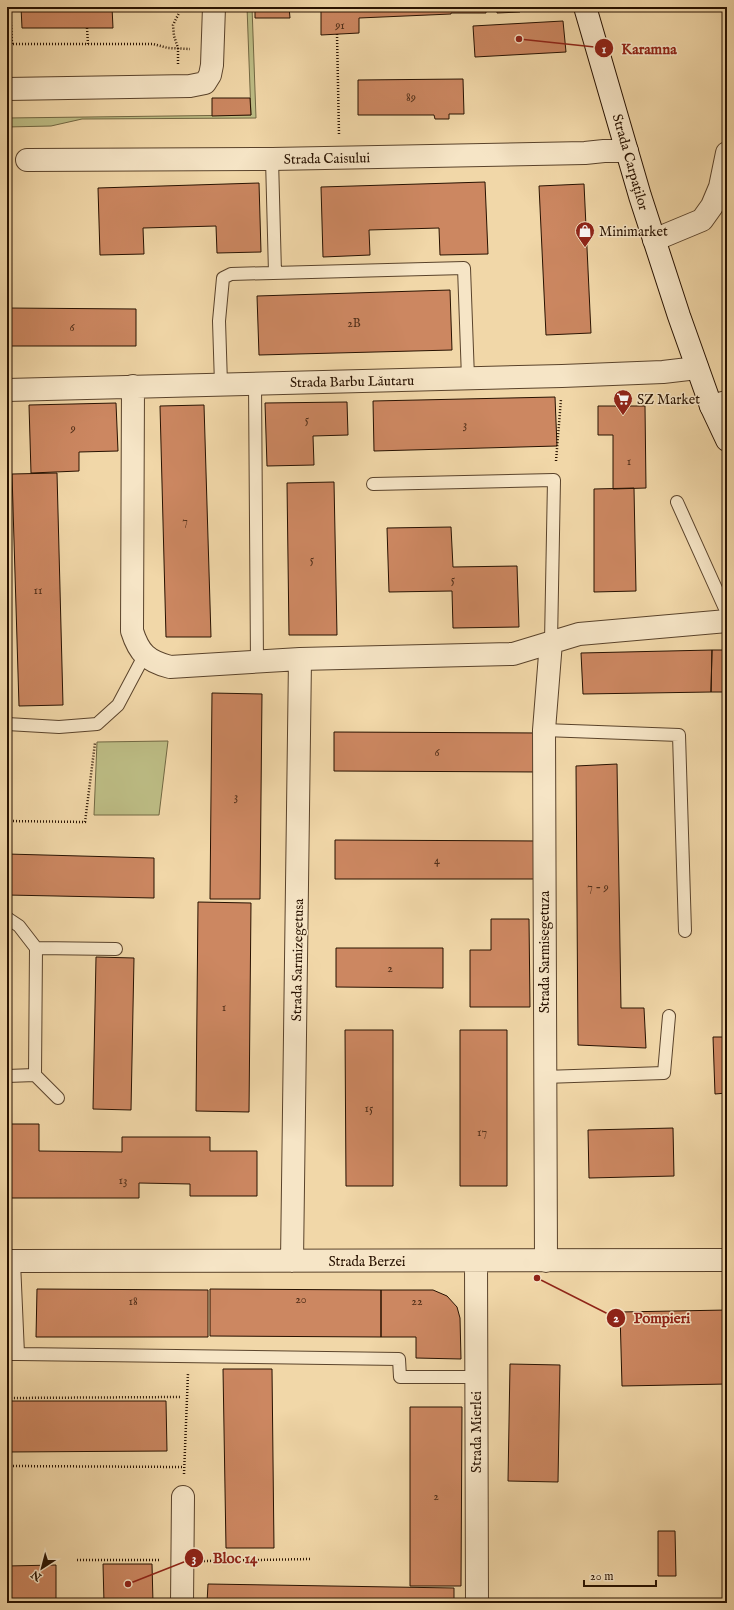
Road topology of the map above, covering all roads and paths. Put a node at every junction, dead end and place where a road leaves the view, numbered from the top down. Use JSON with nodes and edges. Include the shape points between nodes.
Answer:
{"nodes":[{"id":1,"x":10,"y":7,"type":"edge"},
{"id":2,"x":179,"y":7,"type":"edge"},
{"id":3,"x":214,"y":7,"type":"edge"},
{"id":4,"x":585,"y":7,"type":"edge"},
{"id":5,"x":87,"y":28,"type":"dead end"},
{"id":6,"x":337,"y":34,"type":"dead end"},
{"id":7,"x":7,"y":44,"type":"edge"},
{"id":8,"x":12,"y":44,"type":"junction"},
{"id":9,"x":88,"y":44,"type":"junction"},
{"id":10,"x":178,"y":48,"type":"junction"},
{"id":11,"x":213,"y":51,"type":"junction"},
{"id":12,"x":178,"y":86,"type":"junction"},
{"id":13,"x":7,"y":89,"type":"edge"},
{"id":14,"x":627,"y":151,"type":"junction"},
{"id":15,"x":727,"y":153,"type":"edge"},
{"id":16,"x":340,"y":157,"type":"junction"},
{"id":17,"x":272,"y":159,"type":"junction"},
{"id":18,"x":27,"y":160,"type":"dead end"},
{"id":19,"x":654,"y":240,"type":"junction"},
{"id":20,"x":275,"y":273,"type":"junction"},
{"id":21,"x":697,"y":368,"type":"junction"},
{"id":22,"x":562,"y":376,"type":"junction"},
{"id":23,"x":468,"y":378,"type":"junction"},
{"id":24,"x":255,"y":383,"type":"junction"},
{"id":25,"x":221,"y":384,"type":"junction"},
{"id":26,"x":133,"y":386,"type":"junction"},
{"id":27,"x":7,"y":390,"type":"edge"},
{"id":28,"x":719,"y":404,"type":"edge"},
{"id":29,"x":727,"y":440,"type":"edge"},
{"id":30,"x":554,"y":480,"type":"junction"},
{"id":31,"x":373,"y":484,"type":"dead end"},
{"id":32,"x":677,"y":502,"type":"dead end"},
{"id":33,"x":727,"y":613,"type":"edge"},
{"id":34,"x":727,"y":621,"type":"edge"},
{"id":35,"x":552,"y":642,"type":"junction"},
{"id":36,"x":144,"y":656,"type":"junction"},
{"id":37,"x":300,"y":659,"type":"junction"},
{"id":38,"x":257,"y":662,"type":"junction"},
{"id":39,"x":7,"y":724,"type":"edge"},
{"id":40,"x":97,"y":724,"type":"junction"},
{"id":41,"x":544,"y":730,"type":"junction"},
{"id":42,"x":7,"y":821,"type":"edge"},
{"id":43,"x":7,"y":918,"type":"edge"},
{"id":44,"x":685,"y":931,"type":"dead end"},
{"id":45,"x":36,"y":948,"type":"junction"},
{"id":46,"x":116,"y":949,"type":"dead end"},
{"id":47,"x":669,"y":1016,"type":"dead end"},
{"id":48,"x":35,"y":1075,"type":"junction"},
{"id":49,"x":7,"y":1076,"type":"edge"},
{"id":50,"x":544,"y":1077,"type":"junction"},
{"id":51,"x":58,"y":1098,"type":"dead end"},
{"id":52,"x":727,"y":1260,"type":"edge"},
{"id":53,"x":292,"y":1261,"type":"junction"},
{"id":54,"x":546,"y":1261,"type":"junction"},
{"id":55,"x":11,"y":1262,"type":"edge"},
{"id":56,"x":476,"y":1262,"type":"junction"},
{"id":57,"x":12,"y":1354,"type":"edge"},
{"id":58,"x":189,"y":1357,"type":"junction"},
{"id":59,"x":7,"y":1371,"type":"edge"},
{"id":60,"x":476,"y":1377,"type":"junction"},
{"id":61,"x":180,"y":1397,"type":"dead end"},
{"id":62,"x":9,"y":1466,"type":"edge"},
{"id":63,"x":184,"y":1467,"type":"junction"},
{"id":64,"x":182,"y":1497,"type":"joint"},
{"id":65,"x":310,"y":1559,"type":"dead end"},
{"id":66,"x":77,"y":1560,"type":"dead end"},
{"id":67,"x":161,"y":1560,"type":"dead end"},
{"id":68,"x":182,"y":1561,"type":"junction"},
{"id":69,"x":182,"y":1603,"type":"edge"},
{"id":70,"x":477,"y":1603,"type":"edge"}],
"edges":[{"from":1,"to":8,"type":"path"},
{"from":2,"to":10,"type":"path","via":[[173,25]]},
{"from":3,"to":11,"type":"street"},
{"from":4,"to":14,"type":"street","name":"Strada Carpaților"},
{"from":5,"to":9,"type":"path"},
{"from":6,"to":16,"type":"path"},
{"from":7,"to":8,"type":"path"},
{"from":8,"to":9,"type":"path"},
{"from":9,"to":10,"type":"path","via":[[153,44]]},
{"from":10,"to":11,"type":"path"},
{"from":10,"to":12,"type":"path"},
{"from":11,"to":12,"type":"street","via":[[210,75],[205,83]]},
{"from":12,"to":13,"type":"street"},
{"from":14,"to":16,"type":"street","name":"Strada Caisului"},
{"from":14,"to":19,"type":"street","name":"Strada Carpaților"},
{"from":15,"to":19,"type":"street","via":[[720,187],[712,206],[702,220]]},
{"from":16,"to":17,"type":"street","name":"Strada Caisului"},
{"from":17,"to":18,"type":"street","name":"Strada Caisului"},
{"from":17,"to":20,"type":"lane"},
{"from":19,"to":21,"type":"street","name":"Strada Carpaților"},
{"from":20,"to":23,"type":"lane","via":[[464,268]]},
{"from":20,"to":25,"type":"lane","via":[[231,274],[223,278],[219,321]]},
{"from":21,"to":22,"type":"street","name":"Strada Barbu Lăutaru"},
{"from":21,"to":28,"type":"street","name":"Strada Carpaților"},
{"from":22,"to":23,"type":"street","name":"Strada Barbu Lăutaru"},
{"from":22,"to":30,"type":"path"},
{"from":23,"to":24,"type":"street","name":"Strada Barbu Lăutaru"},
{"from":24,"to":25,"type":"street","name":"Strada Barbu Lăutaru"},
{"from":24,"to":38,"type":"lane"},
{"from":25,"to":26,"type":"street","name":"Strada Barbu Lăutaru"},
{"from":26,"to":27,"type":"street","name":"Strada Barbu Lăutaru"},
{"from":26,"to":36,"type":"street","via":[[132,631],[136,645]]},
{"from":28,"to":29,"type":"street","name":"Strada Carpaților"},
{"from":30,"to":31,"type":"lane"},
{"from":30,"to":35,"type":"lane"},
{"from":32,"to":33,"type":"lane"},
{"from":34,"to":35,"type":"street","via":[[579,634]]},
{"from":35,"to":37,"type":"street","via":[[513,654]]},
{"from":35,"to":41,"type":"street","name":"Strada Sarmisegetuza"},
{"from":36,"to":38,"type":"street","via":[[157,664],[170,667]]},
{"from":36,"to":40,"type":"lane","via":[[118,705]]},
{"from":37,"to":38,"type":"street"},
{"from":37,"to":53,"type":"street","name":"Strada Sarmizegetusa"},
{"from":39,"to":40,"type":"lane","via":[[59,727]]},
{"from":40,"to":42,"type":"path","via":[[85,822]]},
{"from":41,"to":44,"type":"lane","via":[[679,735]]},
{"from":41,"to":50,"type":"street","name":"Strada Sarmisegetuza"},
{"from":43,"to":45,"type":"lane","via":[[19,926]]},
{"from":45,"to":46,"type":"lane"},
{"from":45,"to":48,"type":"lane"},
{"from":47,"to":50,"type":"lane","via":[[664,1073]]},
{"from":48,"to":49,"type":"lane"},
{"from":48,"to":51,"type":"lane"},
{"from":50,"to":54,"type":"street","name":"Strada Sarmisegetuza"},
{"from":52,"to":54,"type":"street","name":"Strada Berzei"},
{"from":53,"to":55,"type":"street","name":"Strada Berzei"},
{"from":53,"to":56,"type":"street","name":"Strada Berzei"},
{"from":54,"to":56,"type":"street","name":"Strada Berzei"},
{"from":55,"to":57,"type":"lane"},
{"from":56,"to":60,"type":"street","name":"Strada Mierlei"},
{"from":57,"to":58,"type":"lane"},
{"from":58,"to":60,"type":"lane","via":[[399,1359],[400,1377]]},
{"from":58,"to":63,"type":"path"},
{"from":59,"to":61,"type":"path","via":[[10,1398]]},
{"from":60,"to":70,"type":"street","name":"Strada Mierlei"},
{"from":62,"to":63,"type":"path"},
{"from":63,"to":64,"type":"path"},
{"from":64,"to":68,"type":"street"},
{"from":65,"to":68,"type":"path"},
{"from":66,"to":67,"type":"path"},
{"from":68,"to":69,"type":"street"}]}
